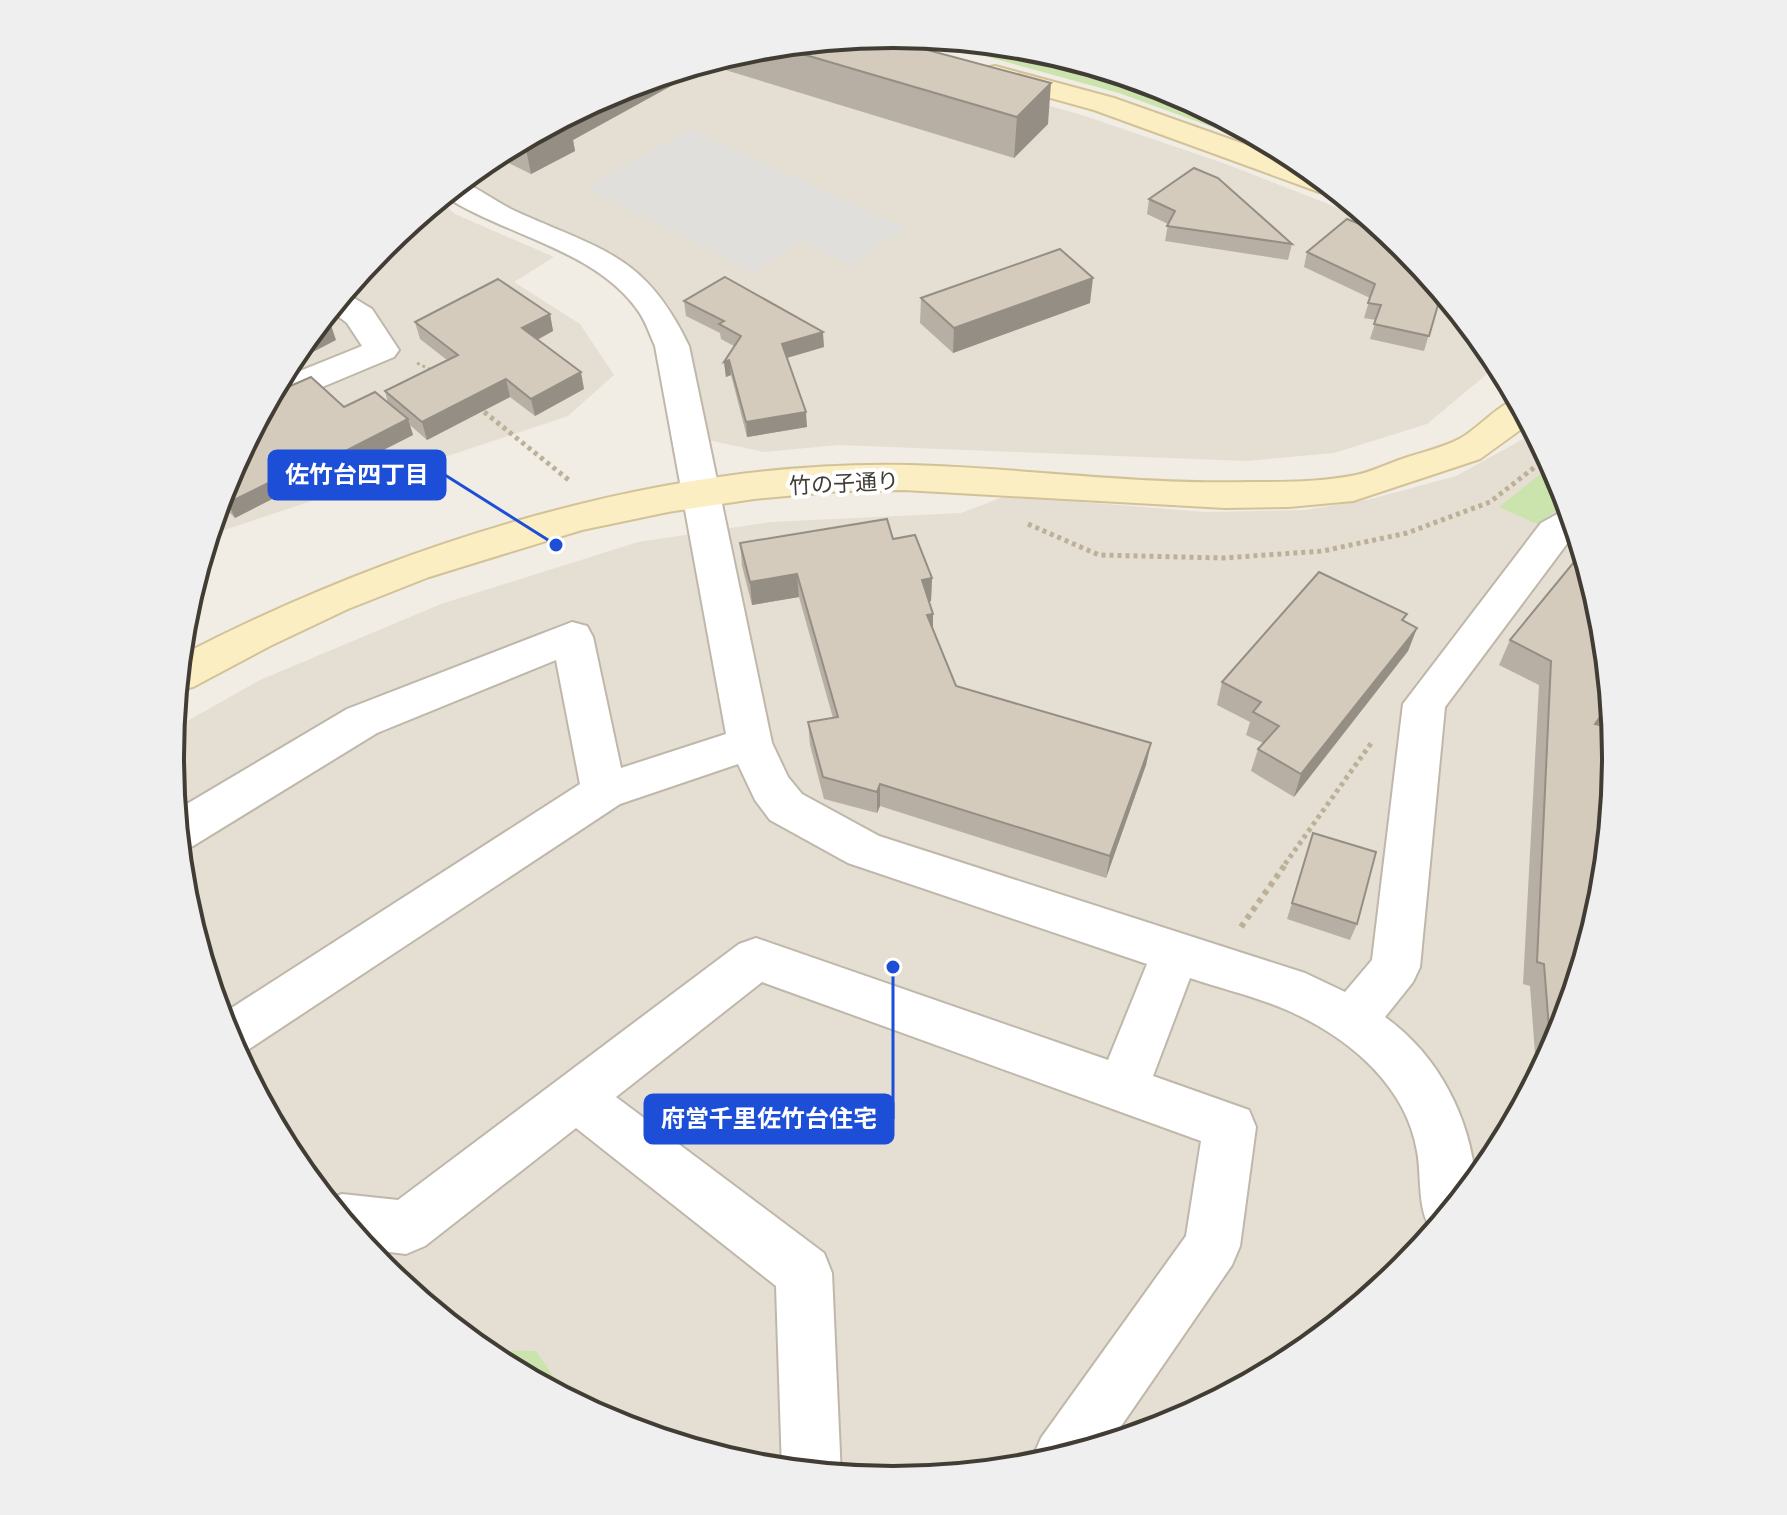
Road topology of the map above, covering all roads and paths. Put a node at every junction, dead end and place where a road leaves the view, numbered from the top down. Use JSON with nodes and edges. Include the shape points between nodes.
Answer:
{"nodes":[{"id":1,"x":970,"y":66,"type":"edge"},
{"id":2,"x":1293,"y":172,"type":"edge"},
{"id":3,"x":462,"y":195,"type":"edge"},
{"id":4,"x":347,"y":306,"type":"edge"},
{"id":5,"x":382,"y":350,"type":"junction"},
{"id":6,"x":442,"y":377,"type":"edge"},
{"id":7,"x":288,"y":388,"type":"edge"},
{"id":8,"x":475,"y":404,"type":"edge"},
{"id":9,"x":1515,"y":416,"type":"edge"},
{"id":10,"x":1539,"y":464,"type":"edge"},
{"id":11,"x":571,"y":481,"type":"dead end"},
{"id":12,"x":699,"y":494,"type":"junction"},
{"id":13,"x":1019,"y":520,"type":"dead end"},
{"id":14,"x":1564,"y":526,"type":"edge"},
{"id":15,"x":190,"y":669,"type":"edge"},
{"id":16,"x":1424,"y":704,"type":"junction"},
{"id":17,"x":750,"y":743,"type":"junction"},
{"id":18,"x":604,"y":791,"type":"junction"},
{"id":19,"x":188,"y":826,"type":"edge"},
{"id":20,"x":1195,"y":959,"type":"junction"},
{"id":21,"x":1353,"y":1020,"type":"junction"},
{"id":22,"x":239,"y":1030,"type":"edge"},
{"id":23,"x":1122,"y":1089,"type":"junction"},
{"id":24,"x":576,"y":1097,"type":"junction"},
{"id":25,"x":1451,"y":1196,"type":"edge"},
{"id":26,"x":357,"y":1222,"type":"edge"},
{"id":27,"x":1073,"y":1444,"type":"edge"},
{"id":28,"x":812,"y":1462,"type":"edge"}],
"edges":[{"from":1,"to":2,"type":"street","via":[[1104,104]]},
{"from":3,"to":12,"type":"street","via":[[620,274],[653,307],[672,346]]},
{"from":4,"to":5,"type":"street","via":[[360,316]]},
{"from":5,"to":6,"type":"path"},
{"from":5,"to":7,"type":"street"},
{"from":8,"to":11,"type":"path"},
{"from":9,"to":12,"type":"street","name":"竹の子通り","via":[[1471,448],[1356,487],[1240,497],[982,480],[842,479]]},
{"from":10,"to":13,"type":"path","via":[[1490,502],[1407,533],[1323,551],[1223,558],[1099,555]]},
{"from":12,"to":15,"type":"street","name":"竹の子通り","via":[[542,526],[401,571],[228,647]]},
{"from":12,"to":17,"type":"street"},
{"from":14,"to":16,"type":"street"},
{"from":16,"to":20,"type":"path","via":[[1377,734]]},
{"from":16,"to":21,"type":"street","via":[[1396,967]]},
{"from":17,"to":18,"type":"street"},
{"from":17,"to":20,"type":"street","via":[[786,807],[864,850]]},
{"from":18,"to":19,"type":"street","via":[[572,637],[362,721]]},
{"from":18,"to":22,"type":"street"},
{"from":20,"to":21,"type":"street","via":[[1305,995]]},
{"from":20,"to":23,"type":"street"},
{"from":21,"to":25,"type":"street","via":[[1395,1052],[1430,1099],[1450,1170]]},
{"from":23,"to":24,"type":"street","via":[[756,959]]},
{"from":23,"to":27,"type":"street","via":[[1230,1127],[1212,1246]]},
{"from":24,"to":26,"type":"street","via":[[406,1227]]},
{"from":24,"to":28,"type":"street","via":[[804,1273]]}]}
